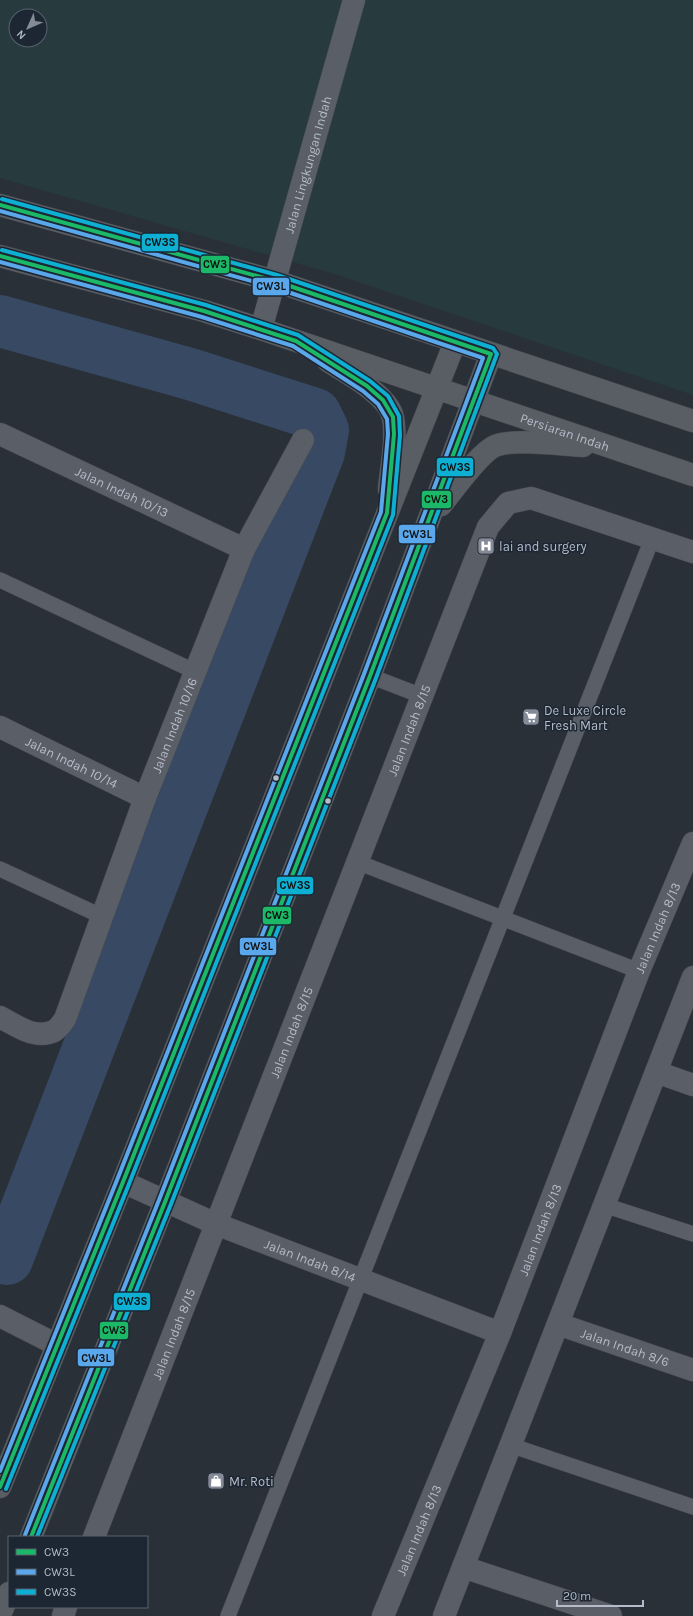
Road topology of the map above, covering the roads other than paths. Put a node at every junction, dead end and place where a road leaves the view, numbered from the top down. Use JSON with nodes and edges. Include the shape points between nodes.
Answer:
{"nodes":[{"id":1,"x":354,"y":0,"type":"edge"},
{"id":2,"x":0,"y":205,"type":"edge"},
{"id":3,"x":0,"y":256,"type":"edge"},
{"id":4,"x":275,"y":281,"type":"junction"},
{"id":5,"x":261,"y":329,"type":"junction"},
{"id":6,"x":296,"y":341,"type":"junction"},
{"id":7,"x":455,"y":342,"type":"junction"},
{"id":8,"x":491,"y":354,"type":"junction"},
{"id":9,"x":437,"y":389,"type":"junction"},
{"id":10,"x":474,"y":401,"type":"junction"},
{"id":11,"x":693,"y":421,"type":"edge"},
{"id":12,"x":0,"y":434,"type":"edge"},
{"id":13,"x":303,"y":440,"type":"dead end"},
{"id":14,"x":612,"y":448,"type":"junction"},
{"id":15,"x":693,"y":475,"type":"edge"},
{"id":16,"x":387,"y":513,"type":"junction"},
{"id":17,"x":430,"y":518,"type":"junction"},
{"id":18,"x":652,"y":539,"type":"junction"},
{"id":19,"x":244,"y":549,"type":"junction"},
{"id":20,"x":693,"y":552,"type":"edge"},
{"id":21,"x":0,"y":580,"type":"edge"},
{"id":22,"x":194,"y":671,"type":"junction"},
{"id":23,"x":370,"y":676,"type":"junction"},
{"id":24,"x":422,"y":696,"type":"junction"},
{"id":25,"x":0,"y":727,"type":"edge"},
{"id":26,"x":144,"y":798,"type":"junction"},
{"id":27,"x":693,"y":843,"type":"edge"},
{"id":28,"x":357,"y":862,"type":"junction"},
{"id":29,"x":0,"y":869,"type":"edge"},
{"id":30,"x":101,"y":916,"type":"junction"},
{"id":31,"x":503,"y":918,"type":"junction"},
{"id":32,"x":639,"y":971,"type":"junction"},
{"id":33,"x":693,"y":977,"type":"edge"},
{"id":34,"x":0,"y":1018,"type":"edge"},
{"id":35,"x":656,"y":1072,"type":"junction"},
{"id":36,"x":693,"y":1085,"type":"edge"},
{"id":37,"x":123,"y":1182,"type":"junction"},
{"id":38,"x":165,"y":1202,"type":"junction"},
{"id":39,"x":604,"y":1205,"type":"junction"},
{"id":40,"x":216,"y":1224,"type":"junction"},
{"id":41,"x":693,"y":1234,"type":"edge"},
{"id":42,"x":361,"y":1279,"type":"junction"},
{"id":43,"x":0,"y":1316,"type":"edge"},
{"id":44,"x":558,"y":1324,"type":"junction"},
{"id":45,"x":500,"y":1333,"type":"junction"},
{"id":46,"x":56,"y":1345,"type":"junction"},
{"id":47,"x":693,"y":1370,"type":"edge"},
{"id":48,"x":510,"y":1445,"type":"junction"},
{"id":49,"x":0,"y":1487,"type":"edge"},
{"id":50,"x":693,"y":1507,"type":"edge"},
{"id":51,"x":31,"y":1536,"type":"edge"},
{"id":52,"x":94,"y":1536,"type":"edge"},
{"id":53,"x":463,"y":1567,"type":"junction"},
{"id":54,"x":8,"y":1595,"type":"edge"},
{"id":55,"x":0,"y":1615,"type":"edge"},
{"id":56,"x":228,"y":1616,"type":"edge"},
{"id":57,"x":383,"y":1616,"type":"edge"},
{"id":58,"x":444,"y":1616,"type":"edge"},
{"id":59,"x":611,"y":1616,"type":"edge"}],
"edges":[{"from":1,"to":4,"type":"street","name":"Jalan Lingkungan Indah"},
{"from":2,"to":4,"type":"main road"},
{"from":3,"to":5,"type":"main road"},
{"from":4,"to":5,"type":"street","name":"Jalan Lingkungan Indah"},
{"from":4,"to":7,"type":"main road"},
{"from":5,"to":6,"type":"main road"},
{"from":6,"to":9,"type":"main road","name":"Persiaran Indah"},
{"from":6,"to":16,"type":"main road","via":[[367,386],[383,400],[393,417],[394,434]]},
{"from":7,"to":8,"type":"main road"},
{"from":7,"to":9,"type":"main road"},
{"from":8,"to":10,"type":"main road"},
{"from":8,"to":11,"type":"main road"},
{"from":9,"to":10,"type":"main road","name":"Persiaran Indah"},
{"from":9,"to":16,"type":"main road"},
{"from":10,"to":14,"type":"main road","name":"Persiaran Indah"},
{"from":10,"to":17,"type":"main road"},
{"from":12,"to":19,"type":"street","name":"Jalan Indah 10/13"},
{"from":13,"to":19,"type":"street","name":"Jalan Indah 10/16"},
{"from":14,"to":15,"type":"main road","name":"Persiaran Indah"},
{"from":14,"to":17,"type":"main road","via":[[511,442],[494,446],[480,457]]},
{"from":16,"to":37,"type":"main road"},
{"from":17,"to":23,"type":"main road"},
{"from":18,"to":20,"type":"street","name":"Jalan Indah 8/15"},
{"from":18,"to":24,"type":"street","name":"Jalan Indah 8/15","via":[[531,498],[508,503],[488,527]]},
{"from":18,"to":31,"type":"lane"},
{"from":19,"to":22,"type":"street","name":"Jalan Indah 10/16"},
{"from":21,"to":22,"type":"lane"},
{"from":22,"to":26,"type":"street","name":"Jalan Indah 10/16"},
{"from":23,"to":24,"type":"lane"},
{"from":23,"to":38,"type":"main road"},
{"from":24,"to":28,"type":"street","name":"Jalan Indah 8/15"},
{"from":25,"to":26,"type":"street","name":"Jalan Indah 10/14"},
{"from":26,"to":30,"type":"street","name":"Jalan Indah 10/16"},
{"from":27,"to":32,"type":"street","name":"Jalan Indah 8/13"},
{"from":28,"to":31,"type":"lane"},
{"from":28,"to":40,"type":"street","name":"Jalan Indah 8/15"},
{"from":29,"to":30,"type":"lane"},
{"from":30,"to":34,"type":"street","name":"Jalan Indah 10/16","via":[[65,1020],[56,1031],[40,1035]]},
{"from":31,"to":32,"type":"lane"},
{"from":31,"to":42,"type":"lane"},
{"from":32,"to":45,"type":"street","name":"Jalan Indah 8/13"},
{"from":33,"to":35,"type":"street"},
{"from":35,"to":36,"type":"street"},
{"from":35,"to":39,"type":"street"},
{"from":37,"to":38,"type":"street","name":"Jalan Indah 8/14"},
{"from":37,"to":46,"type":"main road"},
{"from":38,"to":40,"type":"street","name":"Jalan Indah 8/14"},
{"from":38,"to":51,"type":"main road"},
{"from":39,"to":41,"type":"lane"},
{"from":39,"to":44,"type":"street"},
{"from":40,"to":42,"type":"street","name":"Jalan Indah 8/14"},
{"from":40,"to":52,"type":"street","name":"Jalan Indah 8/15"},
{"from":42,"to":45,"type":"street","name":"Jalan Indah 8/14"},
{"from":42,"to":56,"type":"lane"},
{"from":43,"to":46,"type":"street"},
{"from":44,"to":47,"type":"street","name":"Jalan Indah 8/6"},
{"from":44,"to":48,"type":"street"},
{"from":45,"to":57,"type":"street","name":"Jalan Indah 8/13"},
{"from":46,"to":49,"type":"main road"},
{"from":48,"to":50,"type":"lane"},
{"from":48,"to":53,"type":"street"},
{"from":53,"to":58,"type":"street"},
{"from":53,"to":59,"type":"street"},
{"from":54,"to":55,"type":"main road"}]}
